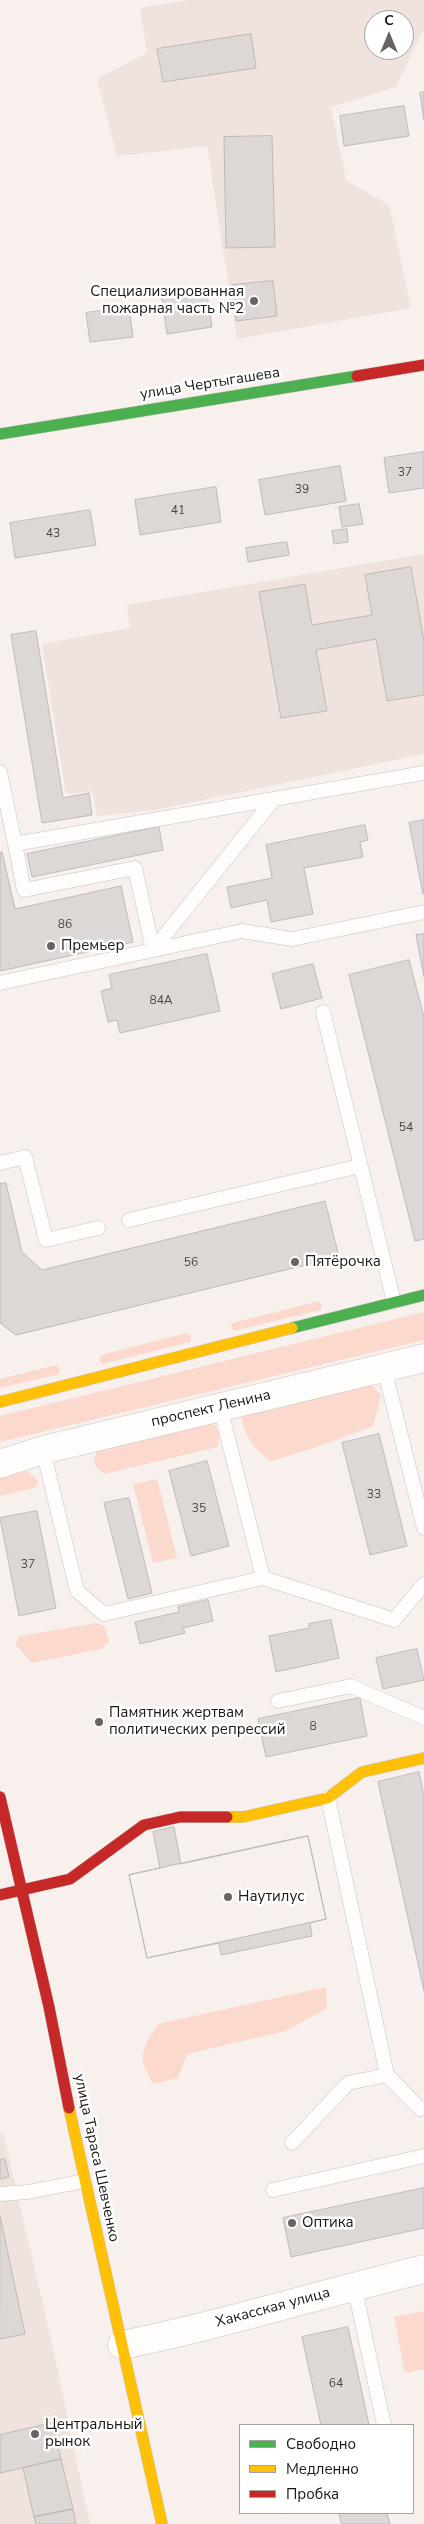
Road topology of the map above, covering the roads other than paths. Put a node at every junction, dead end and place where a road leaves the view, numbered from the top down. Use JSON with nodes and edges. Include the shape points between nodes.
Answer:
{"nodes":[{"id":1,"x":424,"y":364,"type":"edge"},
{"id":2,"x":0,"y":434,"type":"edge"},
{"id":3,"x":0,"y":772,"type":"edge"},
{"id":4,"x":424,"y":773,"type":"edge"},
{"id":5,"x":274,"y":799,"type":"junction"},
{"id":6,"x":15,"y":844,"type":"junction"},
{"id":7,"x":424,"y":912,"type":"edge"},
{"id":8,"x":153,"y":950,"type":"junction"},
{"id":9,"x":0,"y":983,"type":"edge"},
{"id":10,"x":323,"y":1012,"type":"dead end"},
{"id":11,"x":0,"y":1163,"type":"edge"},
{"id":12,"x":360,"y":1166,"type":"junction"},
{"id":13,"x":129,"y":1220,"type":"dead end"},
{"id":14,"x":98,"y":1228,"type":"dead end"},
{"id":15,"x":424,"y":1295,"type":"edge"},
{"id":16,"x":394,"y":1302,"type":"junction"},
{"id":17,"x":424,"y":1358,"type":"edge"},
{"id":18,"x":384,"y":1368,"type":"junction"},
{"id":19,"x":0,"y":1402,"type":"edge"},
{"id":20,"x":220,"y":1408,"type":"junction"},
{"id":21,"x":43,"y":1450,"type":"junction"},
{"id":22,"x":0,"y":1464,"type":"edge"},
{"id":23,"x":424,"y":1528,"type":"edge"},
{"id":24,"x":263,"y":1578,"type":"junction"},
{"id":25,"x":424,"y":1584,"type":"edge"},
{"id":26,"x":278,"y":1701,"type":"dead end"},
{"id":27,"x":424,"y":1718,"type":"edge"},
{"id":28,"x":424,"y":1758,"type":"edge"},
{"id":29,"x":0,"y":1797,"type":"edge"},
{"id":30,"x":328,"y":1798,"type":"junction"},
{"id":31,"x":22,"y":1889,"type":"junction"},
{"id":32,"x":0,"y":1895,"type":"edge"},
{"id":33,"x":387,"y":2075,"type":"junction"},
{"id":34,"x":424,"y":2108,"type":"edge"},
{"id":35,"x":292,"y":2143,"type":"dead end"},
{"id":36,"x":424,"y":2156,"type":"edge"},
{"id":37,"x":84,"y":2181,"type":"junction"},
{"id":38,"x":273,"y":2190,"type":"dead end"},
{"id":39,"x":0,"y":2194,"type":"edge"},
{"id":40,"x":424,"y":2269,"type":"edge"},
{"id":41,"x":354,"y":2286,"type":"junction"},
{"id":42,"x":122,"y":2345,"type":"junction"},
{"id":43,"x":384,"y":2424,"type":"edge"},
{"id":44,"x":162,"y":2524,"type":"edge"}],
"edges":[{"from":1,"to":2,"type":"street","name":"улица Чертыгашева"},
{"from":3,"to":6,"type":"lane"},
{"from":4,"to":5,"type":"lane"},
{"from":5,"to":6,"type":"lane"},
{"from":5,"to":8,"type":"lane"},
{"from":6,"to":8,"type":"lane","via":[[24,890],[134,868]]},
{"from":7,"to":8,"type":"lane","via":[[292,938],[242,931]]},
{"from":8,"to":9,"type":"lane"},
{"from":10,"to":12,"type":"lane"},
{"from":11,"to":14,"type":"lane","via":[[25,1157],[46,1240]]},
{"from":12,"to":13,"type":"lane"},
{"from":12,"to":16,"type":"lane"},
{"from":15,"to":16,"type":"street"},
{"from":16,"to":19,"type":"street"},
{"from":17,"to":18,"type":"street","name":"проспект Ленина"},
{"from":18,"to":20,"type":"street","name":"проспект Ленина"},
{"from":18,"to":23,"type":"lane"},
{"from":20,"to":21,"type":"street","name":"проспект Ленина"},
{"from":20,"to":24,"type":"lane"},
{"from":21,"to":22,"type":"street","name":"проспект Ленина"},
{"from":21,"to":24,"type":"lane","via":[[77,1591],[104,1614]]},
{"from":24,"to":25,"type":"lane","via":[[394,1620]]},
{"from":26,"to":27,"type":"lane","via":[[350,1686]]},
{"from":28,"to":30,"type":"street","via":[[362,1772]]},
{"from":29,"to":31,"type":"street","name":"улица Тараса Шевченко"},
{"from":30,"to":31,"type":"street","via":[[243,1817],[180,1817],[144,1825],[70,1879]]},
{"from":30,"to":33,"type":"lane"},
{"from":31,"to":32,"type":"street"},
{"from":31,"to":37,"type":"street","name":"улица Тараса Шевченко"},
{"from":33,"to":34,"type":"lane","via":[[420,2109]]},
{"from":33,"to":35,"type":"lane","via":[[348,2083]]},
{"from":36,"to":38,"type":"lane"},
{"from":37,"to":39,"type":"lane"},
{"from":37,"to":42,"type":"street","name":"улица Тараса Шевченко"},
{"from":40,"to":41,"type":"street","name":"Хакасская улица"},
{"from":41,"to":42,"type":"street","name":"Хакасская улица","via":[[183,2333]]},
{"from":41,"to":43,"type":"lane"},
{"from":42,"to":44,"type":"street","name":"улица Тараса Шевченко"}]}
